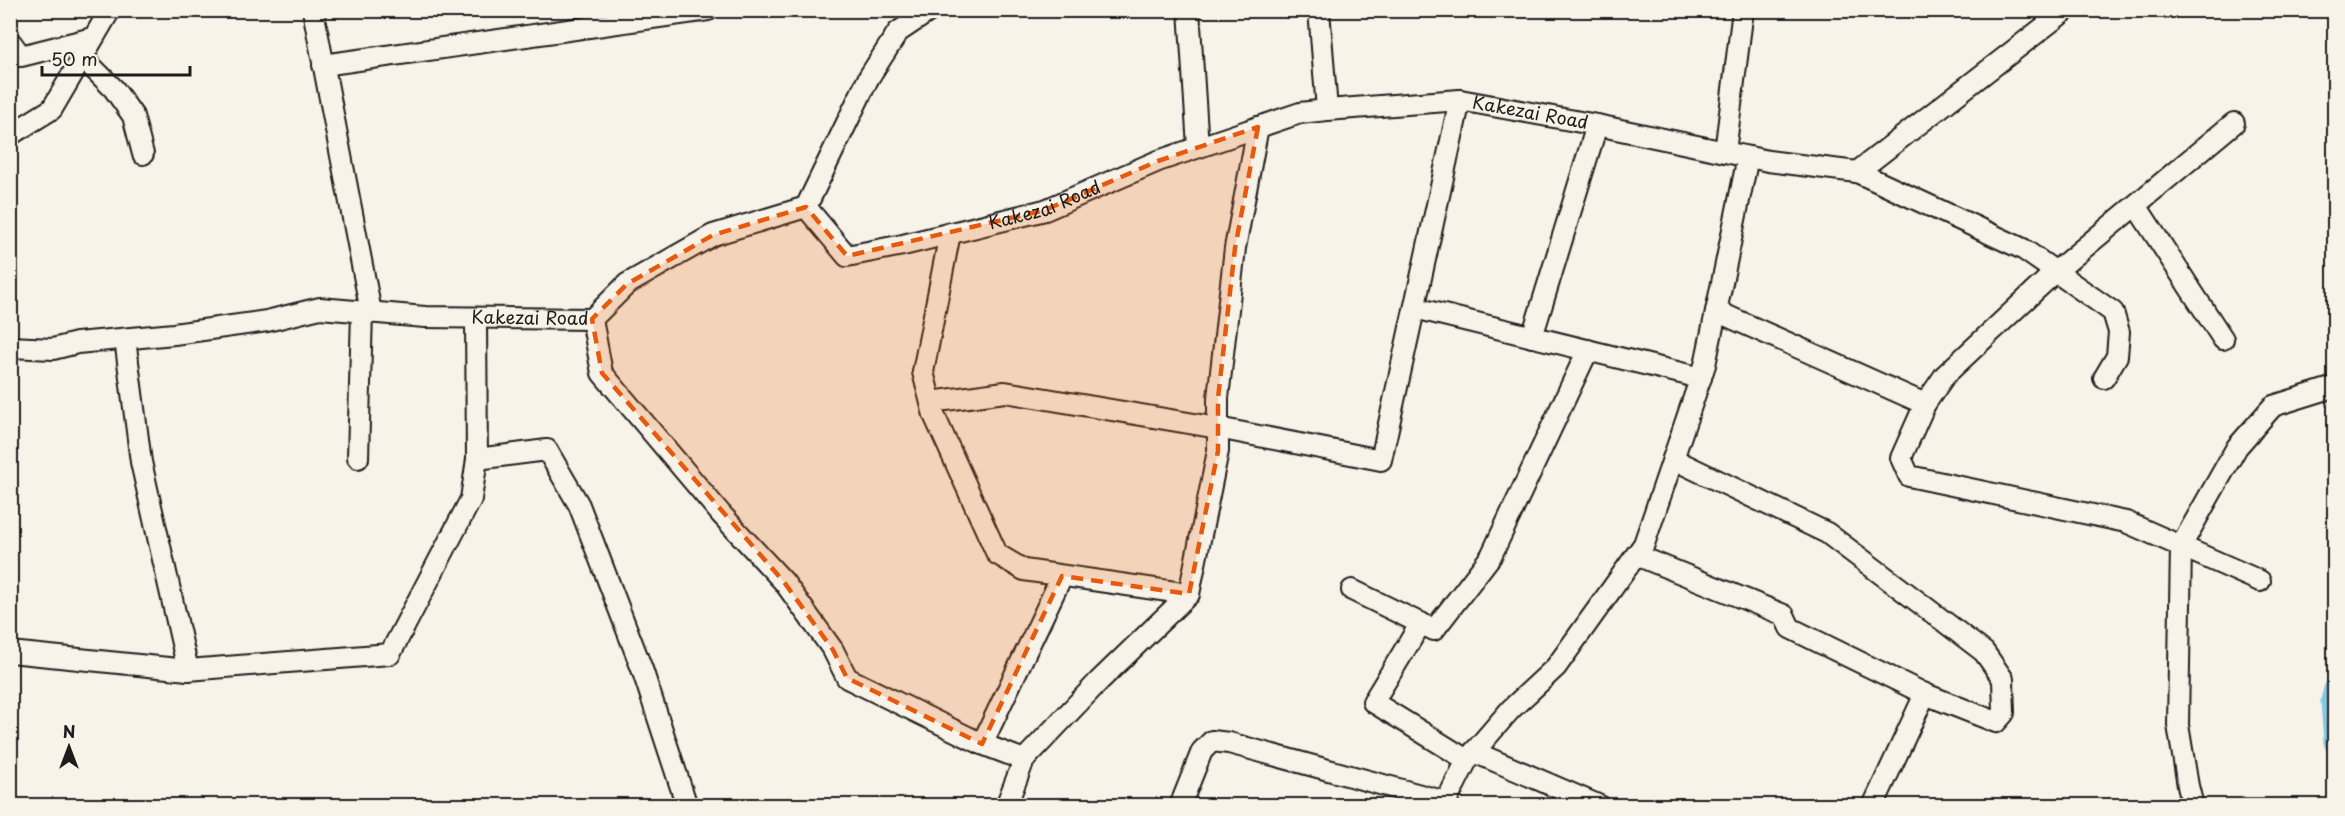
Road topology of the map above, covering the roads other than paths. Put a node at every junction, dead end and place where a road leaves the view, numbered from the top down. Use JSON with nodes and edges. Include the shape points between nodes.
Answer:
{"nodes":[{"id":1,"x":110,"y":10,"type":"edge"},
{"id":2,"x":313,"y":10,"type":"edge"},
{"id":3,"x":708,"y":10,"type":"edge"},
{"id":4,"x":931,"y":10,"type":"edge"},
{"id":5,"x":1189,"y":10,"type":"edge"},
{"id":6,"x":1319,"y":10,"type":"edge"},
{"id":7,"x":1743,"y":10,"type":"edge"},
{"id":8,"x":2066,"y":10,"type":"edge"},
{"id":9,"x":93,"y":38,"type":"junction"},
{"id":10,"x":10,"y":41,"type":"edge"},
{"id":11,"x":82,"y":57,"type":"junction"},
{"id":12,"x":323,"y":65,"type":"junction"},
{"id":13,"x":1460,"y":100,"type":"junction"},
{"id":14,"x":1327,"y":110,"type":"junction"},
{"id":15,"x":2234,"y":123,"type":"dead end"},
{"id":16,"x":1597,"y":125,"type":"junction"},
{"id":17,"x":1258,"y":127,"type":"junction"},
{"id":18,"x":10,"y":135,"type":"edge"},
{"id":19,"x":1198,"y":147,"type":"junction"},
{"id":20,"x":1725,"y":152,"type":"junction"},
{"id":21,"x":143,"y":154,"type":"dead end"},
{"id":22,"x":1748,"y":157,"type":"junction"},
{"id":23,"x":1857,"y":172,"type":"junction"},
{"id":24,"x":806,"y":207,"type":"junction"},
{"id":25,"x":2137,"y":207,"type":"junction"},
{"id":26,"x":950,"y":233,"type":"junction"},
{"id":27,"x":2055,"y":272,"type":"junction"},
{"id":28,"x":1414,"y":308,"type":"junction"},
{"id":29,"x":1716,"y":311,"type":"junction"},
{"id":30,"x":367,"y":312,"type":"junction"},
{"id":31,"x":476,"y":318,"type":"junction"},
{"id":32,"x":592,"y":319,"type":"junction"},
{"id":33,"x":1532,"y":337,"type":"junction"},
{"id":34,"x":124,"y":339,"type":"junction"},
{"id":35,"x":2223,"y":339,"type":"dead end"},
{"id":36,"x":10,"y":347,"type":"edge"},
{"id":37,"x":1588,"y":350,"type":"junction"},
{"id":38,"x":1701,"y":378,"type":"junction"},
{"id":39,"x":2104,"y":378,"type":"dead end"},
{"id":40,"x":2334,"y":387,"type":"edge"},
{"id":41,"x":931,"y":402,"type":"junction"},
{"id":42,"x":1925,"y":404,"type":"junction"},
{"id":43,"x":1218,"y":428,"type":"junction"},
{"id":44,"x":358,"y":458,"type":"dead end"},
{"id":45,"x":477,"y":459,"type":"junction"},
{"id":46,"x":1673,"y":459,"type":"junction"},
{"id":47,"x":2181,"y":546,"type":"junction"},
{"id":48,"x":1636,"y":555,"type":"junction"},
{"id":49,"x":1062,"y":576,"type":"junction"},
{"id":50,"x":2260,"y":581,"type":"dead end"},
{"id":51,"x":1352,"y":590,"type":"dead end"},
{"id":52,"x":1189,"y":594,"type":"junction"},
{"id":53,"x":1420,"y":623,"type":"junction"},
{"id":54,"x":10,"y":652,"type":"edge"},
{"id":55,"x":188,"y":670,"type":"junction"},
{"id":56,"x":1925,"y":694,"type":"junction"},
{"id":57,"x":982,"y":744,"type":"junction"},
{"id":58,"x":1471,"y":756,"type":"junction"},
{"id":59,"x":1024,"y":760,"type":"junction"},
{"id":60,"x":1445,"y":804,"type":"edge"},
{"id":61,"x":687,"y":806,"type":"edge"},
{"id":62,"x":1006,"y":806,"type":"edge"},
{"id":63,"x":1180,"y":806,"type":"edge"},
{"id":64,"x":1600,"y":806,"type":"edge"},
{"id":65,"x":1873,"y":806,"type":"edge"},
{"id":66,"x":2193,"y":806,"type":"edge"}],
"edges":[{"from":1,"to":9,"type":"street"},
{"from":2,"to":12,"type":"street"},
{"from":3,"to":12,"type":"street"},
{"from":4,"to":24,"type":"street","via":[[898,32],[869,77]]},
{"from":5,"to":19,"type":"street"},
{"from":6,"to":14,"type":"street"},
{"from":7,"to":20,"type":"street"},
{"from":8,"to":23,"type":"street"},
{"from":9,"to":10,"type":"street","via":[[21,56]]},
{"from":9,"to":11,"type":"street"},
{"from":11,"to":18,"type":"street","via":[[52,109]]},
{"from":11,"to":21,"type":"street","via":[[114,89],[133,116]]},
{"from":12,"to":30,"type":"street"},
{"from":13,"to":14,"type":"street","name":"Kakezai Road"},
{"from":13,"to":16,"type":"street","name":"Kakezai Road"},
{"from":13,"to":28,"type":"street"},
{"from":14,"to":17,"type":"street","name":"Kakezai Road","via":[[1300,112]]},
{"from":15,"to":25,"type":"street"},
{"from":16,"to":20,"type":"street","name":"Kakezai Road"},
{"from":16,"to":33,"type":"street"},
{"from":17,"to":19,"type":"street","name":"Kakezai Road"},
{"from":17,"to":43,"type":"street","via":[[1235,248]]},
{"from":19,"to":26,"type":"street","name":"Kakezai Road","via":[[1045,210]]},
{"from":20,"to":22,"type":"street","name":"Kakezai Road"},
{"from":22,"to":23,"type":"street","name":"Kakezai Road"},
{"from":22,"to":29,"type":"street"},
{"from":23,"to":27,"type":"street","name":"Kakezai Road","via":[[2023,249]]},
{"from":24,"to":26,"type":"street","name":"Kakezai Road","via":[[848,256]]},
{"from":24,"to":32,"type":"street","name":"Kakezai Road","via":[[713,235],[627,284]]},
{"from":25,"to":27,"type":"street"},
{"from":25,"to":35,"type":"street"},
{"from":26,"to":41,"type":"street","via":[[923,372]]},
{"from":27,"to":39,"type":"street","name":"Kakezai Road","via":[[2113,312],[2119,332],[2117,356]]},
{"from":27,"to":42,"type":"street","via":[[1945,375]]},
{"from":28,"to":33,"type":"street"},
{"from":28,"to":43,"type":"street","via":[[1381,460]]},
{"from":29,"to":38,"type":"street"},
{"from":29,"to":42,"type":"street"},
{"from":30,"to":31,"type":"street","name":"Kakezai Road"},
{"from":30,"to":34,"type":"street","name":"Kakezai Road","via":[[320,308],[267,321]]},
{"from":30,"to":44,"type":"street"},
{"from":31,"to":32,"type":"street","name":"Kakezai Road"},
{"from":31,"to":45,"type":"street"},
{"from":32,"to":57,"type":"street","via":[[602,373],[784,582],[833,650],[847,678]]},
{"from":33,"to":37,"type":"street"},
{"from":34,"to":36,"type":"street","name":"Kakezai Road","via":[[53,349]]},
{"from":34,"to":55,"type":"street","via":[[141,462]]},
{"from":37,"to":38,"type":"street"},
{"from":37,"to":53,"type":"street","via":[[1491,556],[1434,630]]},
{"from":38,"to":46,"type":"street"},
{"from":40,"to":47,"type":"street","via":[[2273,406],[2237,447]]},
{"from":41,"to":43,"type":"street","via":[[1005,392]]},
{"from":41,"to":49,"type":"street","via":[[997,554],[1024,570]]},
{"from":42,"to":47,"type":"street","via":[[1901,458],[1909,476],[2126,522]]},
{"from":43,"to":52,"type":"street","via":[[1218,452]]},
{"from":45,"to":55,"type":"street","via":[[471,499],[390,654]]},
{"from":45,"to":61,"type":"street","via":[[547,450],[579,505],[642,669]]},
{"from":46,"to":48,"type":"street","via":[[1644,544]]},
{"from":46,"to":56,"type":"street","via":[[1827,533],[1984,652],[2003,679],[2004,713],[1996,722]]},
{"from":47,"to":50,"type":"street"},
{"from":47,"to":66,"type":"street","via":[[2178,725]]},
{"from":48,"to":56,"type":"street","via":[[1784,615],[1790,628]]},
{"from":48,"to":58,"type":"street","via":[[1556,667],[1510,709]]},
{"from":49,"to":52,"type":"street"},
{"from":49,"to":57,"type":"street"},
{"from":51,"to":53,"type":"street"},
{"from":52,"to":59,"type":"street"},
{"from":53,"to":58,"type":"street","via":[[1373,702]]},
{"from":54,"to":55,"type":"street"},
{"from":56,"to":65,"type":"street"},
{"from":57,"to":59,"type":"street"},
{"from":58,"to":60,"type":"street"},
{"from":58,"to":64,"type":"street"},
{"from":59,"to":62,"type":"street"},
{"from":60,"to":63,"type":"street","via":[[1229,742],[1212,741],[1202,751]]}]}
